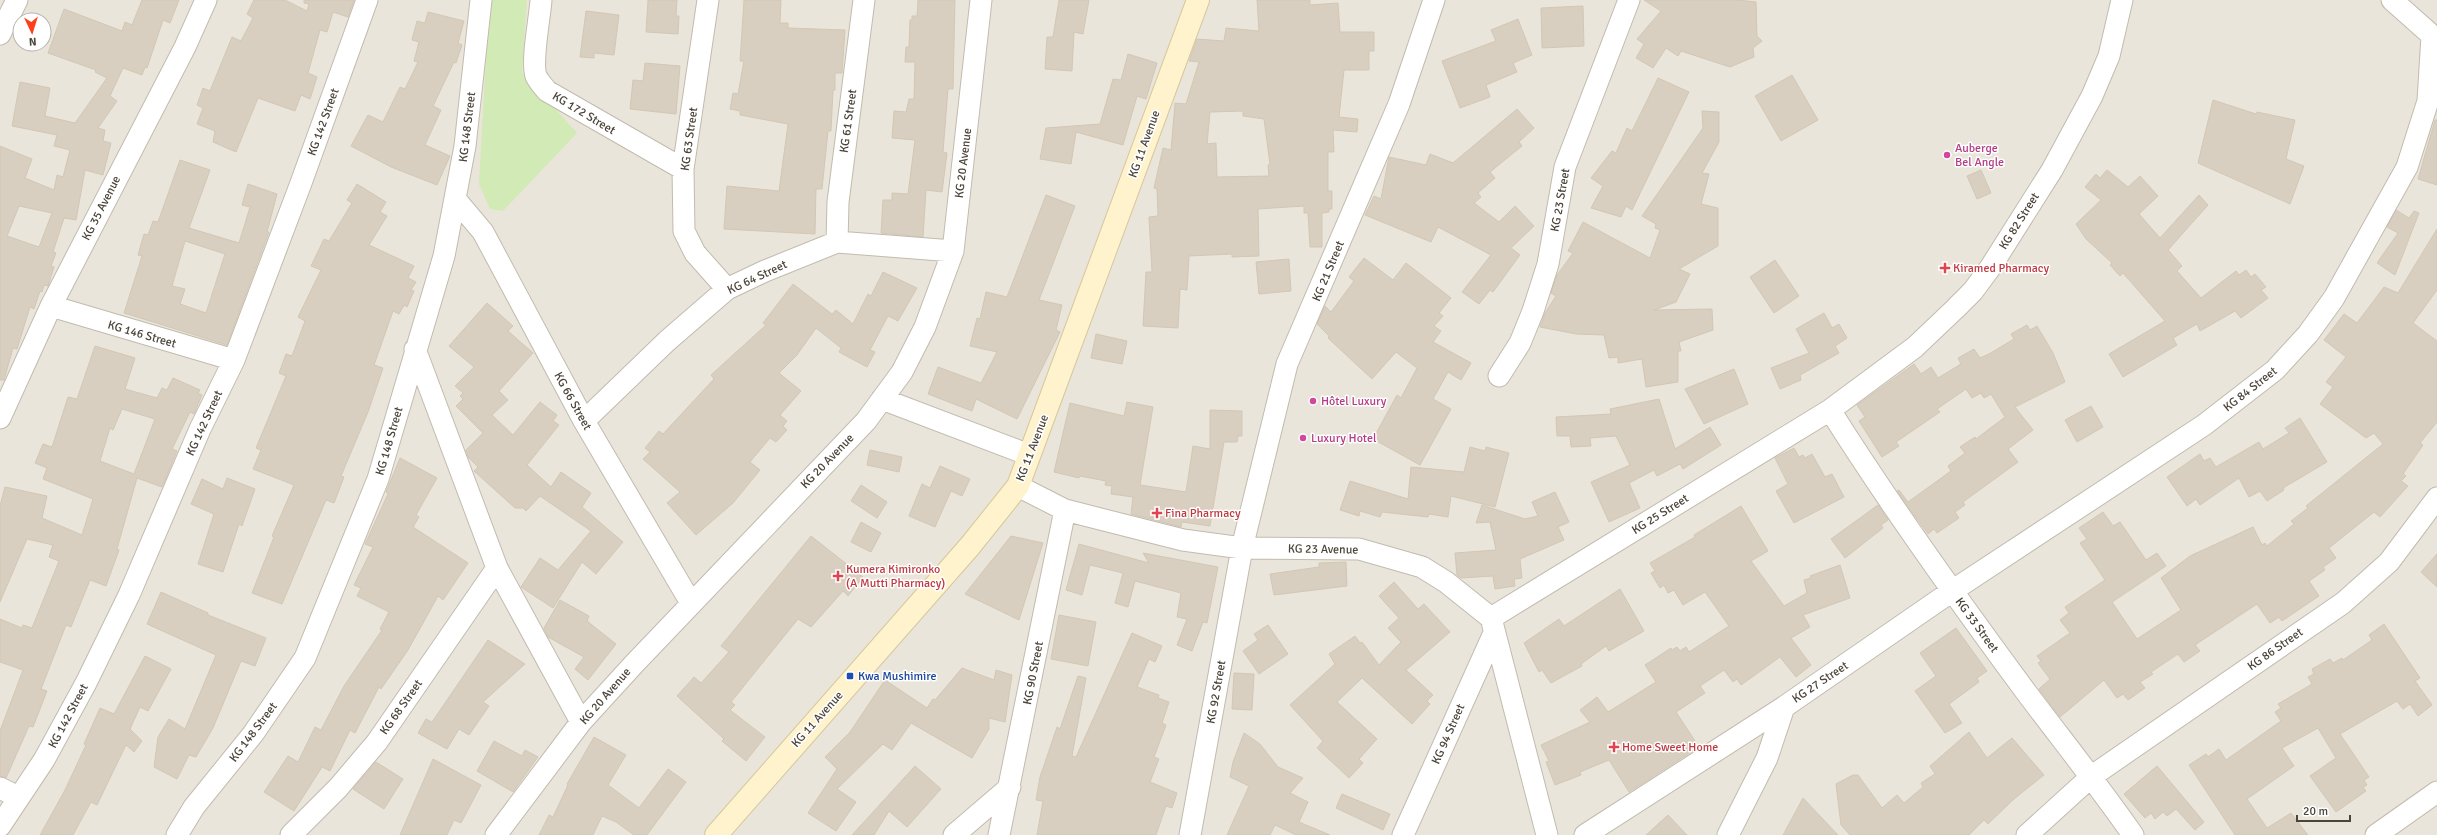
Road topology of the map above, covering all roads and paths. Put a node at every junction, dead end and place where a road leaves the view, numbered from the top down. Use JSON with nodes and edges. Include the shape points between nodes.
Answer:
{"nodes":[{"id":1,"x":17,"y":0,"type":"edge"},
{"id":2,"x":206,"y":0,"type":"edge"},
{"id":3,"x":367,"y":0,"type":"edge"},
{"id":4,"x":481,"y":0,"type":"edge"},
{"id":5,"x":542,"y":0,"type":"edge"},
{"id":6,"x":708,"y":0,"type":"edge"},
{"id":7,"x":864,"y":0,"type":"edge"},
{"id":8,"x":981,"y":0,"type":"edge"},
{"id":9,"x":1198,"y":0,"type":"edge"},
{"id":10,"x":1434,"y":0,"type":"edge"},
{"id":11,"x":1629,"y":0,"type":"edge"},
{"id":12,"x":2122,"y":0,"type":"edge"},
{"id":13,"x":2392,"y":0,"type":"edge"},
{"id":14,"x":0,"y":34,"type":"edge"},
{"id":15,"x":2434,"y":38,"type":"edge"},
{"id":16,"x":683,"y":169,"type":"junction"},
{"id":17,"x":456,"y":200,"type":"junction"},
{"id":18,"x":837,"y":242,"type":"junction"},
{"id":19,"x":953,"y":252,"type":"junction"},
{"id":20,"x":727,"y":289,"type":"junction"},
{"id":21,"x":51,"y":306,"type":"junction"},
{"id":22,"x":416,"y":349,"type":"junction"},
{"id":23,"x":234,"y":360,"type":"junction"},
{"id":24,"x":1499,"y":376,"type":"dead end"},
{"id":25,"x":882,"y":399,"type":"junction"},
{"id":26,"x":1830,"y":410,"type":"junction"},
{"id":27,"x":0,"y":418,"type":"edge"},
{"id":28,"x":584,"y":421,"type":"junction"},
{"id":29,"x":1029,"y":455,"type":"junction"},
{"id":30,"x":1018,"y":486,"type":"junction"},
{"id":31,"x":2437,"y":498,"type":"edge"},
{"id":32,"x":1065,"y":510,"type":"junction"},
{"id":33,"x":1242,"y":548,"type":"junction"},
{"id":34,"x":497,"y":568,"type":"junction"},
{"id":35,"x":1952,"y":591,"type":"junction"},
{"id":36,"x":691,"y":603,"type":"junction"},
{"id":37,"x":1492,"y":626,"type":"junction"},
{"id":38,"x":1784,"y":707,"type":"junction"},
{"id":39,"x":581,"y":722,"type":"junction"},
{"id":40,"x":2092,"y":776,"type":"junction"},
{"id":41,"x":1010,"y":788,"type":"junction"},
{"id":42,"x":2437,"y":792,"type":"edge"},
{"id":43,"x":9,"y":793,"type":"edge"},
{"id":44,"x":0,"y":826,"type":"edge"},
{"id":45,"x":178,"y":835,"type":"edge"},
{"id":46,"x":291,"y":835,"type":"edge"},
{"id":47,"x":496,"y":835,"type":"edge"},
{"id":48,"x":716,"y":835,"type":"edge"},
{"id":49,"x":954,"y":835,"type":"edge"},
{"id":50,"x":999,"y":835,"type":"edge"},
{"id":51,"x":1190,"y":835,"type":"edge"},
{"id":52,"x":1403,"y":835,"type":"edge"},
{"id":53,"x":1547,"y":835,"type":"edge"},
{"id":54,"x":1585,"y":835,"type":"edge"},
{"id":55,"x":1728,"y":835,"type":"edge"},
{"id":56,"x":2027,"y":835,"type":"edge"},
{"id":57,"x":2133,"y":835,"type":"edge"},
{"id":58,"x":2376,"y":835,"type":"edge"}],
"edges":[{"from":1,"to":14,"type":"street"},
{"from":2,"to":21,"type":"street","name":"KG 35 Avenue","via":[[185,47]]},
{"from":3,"to":23,"type":"street","name":"KG 142 Street"},
{"from":4,"to":17,"type":"street","name":"KG 148 Street","via":[[465,146]]},
{"from":5,"to":16,"type":"street","name":"KG 172 Street","via":[[534,63],[541,84],[547,91],[598,122]]},
{"from":6,"to":16,"type":"street","name":"KG 63 Street"},
{"from":7,"to":18,"type":"street","name":"KG 61 Street","via":[[838,202]]},
{"from":8,"to":19,"type":"street","name":"KG 20 Avenue"},
{"from":9,"to":29,"type":"main road","name":"KG 11 Avenue"},
{"from":10,"to":33,"type":"street","name":"KG 21 Street","via":[[1399,104],[1287,364]]},
{"from":11,"to":24,"type":"street","name":"KG 23 Street","via":[[1564,167],[1548,264],[1533,311],[1520,343]]},
{"from":12,"to":26,"type":"street","name":"KG 82 Street","via":[[2109,56],[2092,96],[2052,170],[1990,268],[1973,291],[1915,347]]},
{"from":13,"to":15,"type":"street"},
{"from":15,"to":35,"type":"street","name":"KG 84 Street","via":[[2428,101],[2407,167],[2334,298],[2308,334],[2275,370],[2204,425]]},
{"from":16,"to":20,"type":"street","name":"KG 63 Street","via":[[684,231],[695,253]]},
{"from":17,"to":22,"type":"street","name":"KG 148 Street","via":[[444,256]]},
{"from":17,"to":28,"type":"street","name":"KG 66 Street","via":[[483,232]]},
{"from":18,"to":19,"type":"street","name":"KG 64 Street"},
{"from":18,"to":20,"type":"street","name":"KG 64 Street"},
{"from":19,"to":25,"type":"street","name":"KG 20 Avenue","via":[[925,327],[902,372]]},
{"from":20,"to":28,"type":"street","name":"KG 64 Street","via":[[667,341]]},
{"from":21,"to":23,"type":"street","name":"KG 146 Street"},
{"from":21,"to":27,"type":"street","name":"KG 35 Avenue"},
{"from":22,"to":34,"type":"street"},
{"from":22,"to":45,"type":"street","name":"KG 148 Street","via":[[378,479],[304,658],[253,734],[194,807]]},
{"from":23,"to":43,"type":"street","name":"KG 142 Street","via":[[200,429],[129,595],[92,669],[44,760]]},
{"from":25,"to":29,"type":"street"},
{"from":25,"to":36,"type":"street","name":"KG 20 Avenue","via":[[866,421]]},
{"from":26,"to":35,"type":"street","name":"KG 33 Street","via":[[1865,466]]},
{"from":26,"to":37,"type":"street","name":"KG 25 Street"},
{"from":28,"to":36,"type":"street","name":"KG 66 Street"},
{"from":29,"to":30,"type":"main road","name":"KG 11 Avenue"},
{"from":30,"to":32,"type":"street","name":"KG 23 Avenue"},
{"from":30,"to":48,"type":"main road","name":"KG 11 Avenue","via":[[970,546]]},
{"from":31,"to":40,"type":"street","name":"KG 86 Street","via":[[2388,562],[2343,603]]},
{"from":32,"to":33,"type":"street","name":"KG 23 Avenue","via":[[1183,540]]},
{"from":32,"to":41,"type":"street","name":"KG 90 Street"},
{"from":33,"to":37,"type":"street","name":"KG 23 Avenue","via":[[1333,547],[1382,554],[1428,571],[1462,594]]},
{"from":33,"to":51,"type":"street","name":"KG 92 Street"},
{"from":34,"to":39,"type":"street"},
{"from":34,"to":46,"type":"street","name":"KG 68 Street","via":[[377,742],[338,788]]},
{"from":35,"to":38,"type":"street","name":"KG 27 Street"},
{"from":35,"to":40,"type":"street","name":"KG 33 Street"},
{"from":36,"to":39,"type":"street","name":"KG 20 Avenue"},
{"from":37,"to":52,"type":"street","name":"KG 94 Street"},
{"from":37,"to":53,"type":"street"},
{"from":38,"to":54,"type":"street"},
{"from":38,"to":55,"type":"street","name":"KG 27 Street","via":[[1767,758]]},
{"from":39,"to":47,"type":"street","name":"KG 20 Avenue"},
{"from":40,"to":56,"type":"street","name":"KG 86 Street"},
{"from":40,"to":57,"type":"street","name":"KG 33 Street"},
{"from":41,"to":49,"type":"street"},
{"from":41,"to":50,"type":"street","name":"KG 90 Street"},
{"from":42,"to":58,"type":"street"},
{"from":43,"to":44,"type":"street","name":"KG 142 Street"}]}
